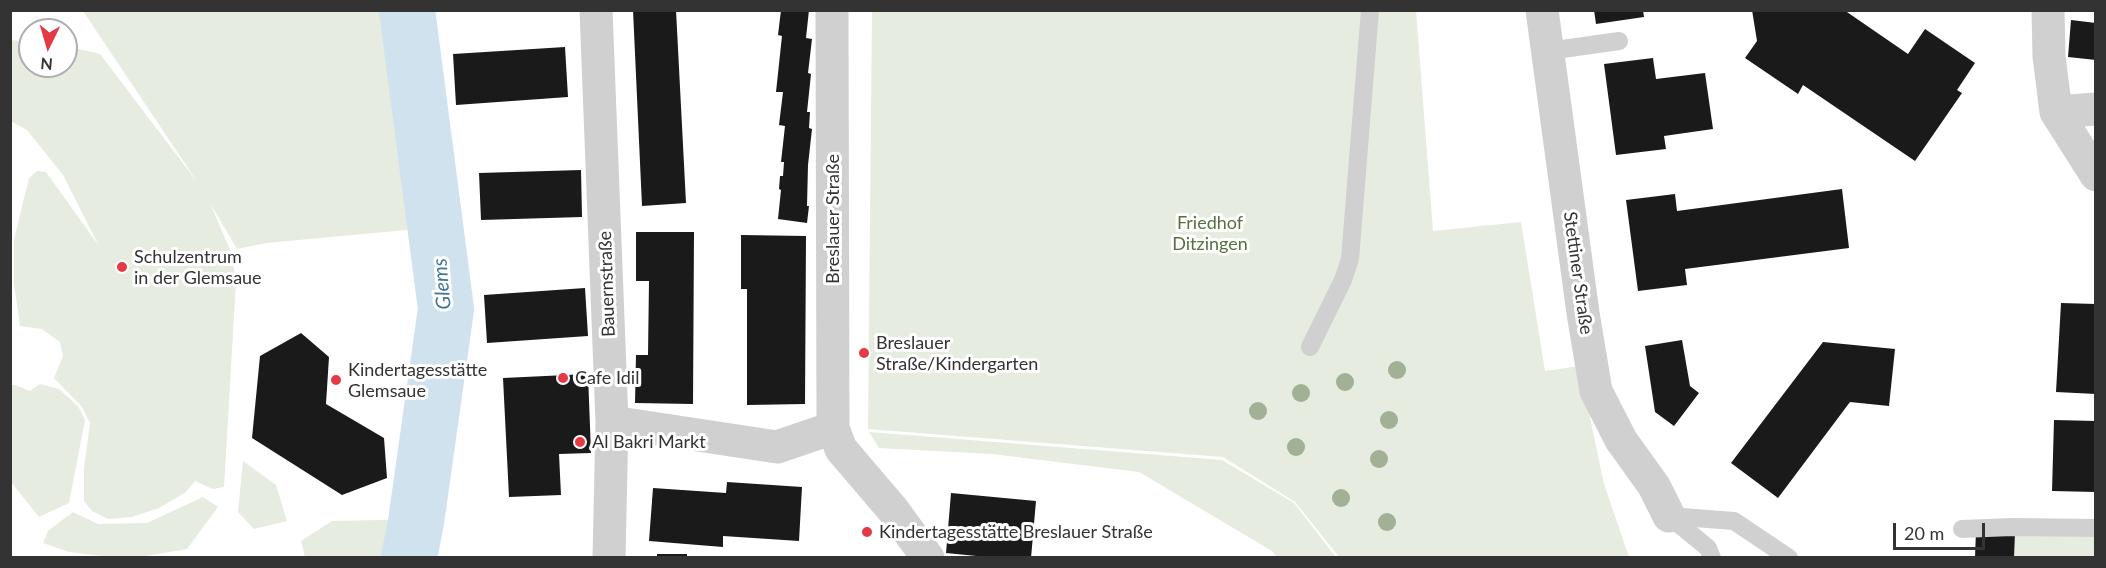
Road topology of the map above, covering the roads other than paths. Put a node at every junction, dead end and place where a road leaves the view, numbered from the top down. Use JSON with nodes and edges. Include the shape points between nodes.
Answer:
{"nodes":[{"id":1,"x":596,"y":10,"type":"edge"},
{"id":2,"x":832,"y":10,"type":"edge"},
{"id":3,"x":1370,"y":10,"type":"edge"},
{"id":4,"x":1542,"y":10,"type":"edge"},
{"id":5,"x":2048,"y":10,"type":"edge"},
{"id":6,"x":1619,"y":41,"type":"dead end"},
{"id":7,"x":1548,"y":51,"type":"junction"},
{"id":8,"x":2096,"y":110,"type":"edge"},
{"id":9,"x":2056,"y":112,"type":"junction"},
{"id":10,"x":2096,"y":175,"type":"edge"},
{"id":11,"x":1310,"y":347,"type":"dead end"},
{"id":12,"x":612,"y":422,"type":"junction"},
{"id":13,"x":833,"y":428,"type":"junction"},
{"id":14,"x":1669,"y":516,"type":"junction"},
{"id":15,"x":2096,"y":528,"type":"edge"},
{"id":16,"x":1962,"y":529,"type":"dead end"},
{"id":17,"x":609,"y":558,"type":"edge"},
{"id":18,"x":928,"y":558,"type":"edge"},
{"id":19,"x":1712,"y":558,"type":"edge"},
{"id":20,"x":1789,"y":558,"type":"edge"}],
"edges":[{"from":1,"to":12,"type":"street","name":"Bauernstraße"},
{"from":2,"to":13,"type":"street","name":"Breslauer Straße"},
{"from":3,"to":11,"type":"lane","via":[[1350,260]]},
{"from":4,"to":7,"type":"street","name":"Stettiner Straße"},
{"from":5,"to":9,"type":"street"},
{"from":6,"to":7,"type":"lane"},
{"from":7,"to":14,"type":"street","name":"Stettiner Straße","via":[[1596,391],[1621,440],[1654,486]]},
{"from":8,"to":9,"type":"street"},
{"from":9,"to":10,"type":"street"},
{"from":12,"to":13,"type":"street","via":[[777,447]]},
{"from":12,"to":17,"type":"street","name":"Bauernstraße"},
{"from":13,"to":18,"type":"street","name":"Breslauer Straße","via":[[841,449]]},
{"from":14,"to":19,"type":"lane","via":[[1708,548]]},
{"from":14,"to":20,"type":"lane","via":[[1734,521]]},
{"from":15,"to":16,"type":"lane"}]}
